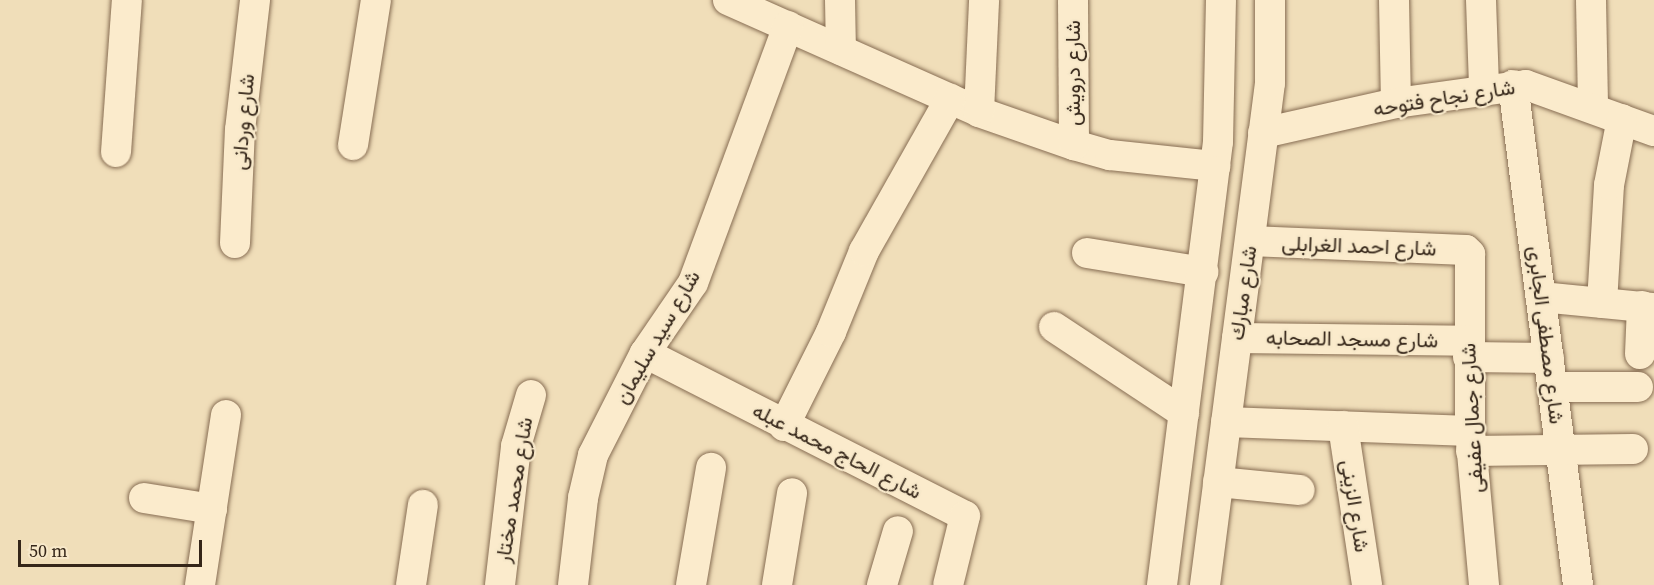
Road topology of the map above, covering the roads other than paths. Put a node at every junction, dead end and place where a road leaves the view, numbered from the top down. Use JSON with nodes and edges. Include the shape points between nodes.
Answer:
{"nodes":[{"id":1,"x":127,"y":0,"type":"edge"},
{"id":2,"x":255,"y":0,"type":"edge"},
{"id":3,"x":376,"y":0,"type":"edge"},
{"id":4,"x":728,"y":0,"type":"edge"},
{"id":5,"x":840,"y":0,"type":"edge"},
{"id":6,"x":984,"y":0,"type":"edge"},
{"id":7,"x":1073,"y":0,"type":"edge"},
{"id":8,"x":1221,"y":0,"type":"edge"},
{"id":9,"x":1270,"y":0,"type":"edge"},
{"id":10,"x":1394,"y":0,"type":"edge"},
{"id":11,"x":1481,"y":0,"type":"edge"},
{"id":12,"x":1591,"y":0,"type":"edge"},
{"id":13,"x":756,"y":6,"type":"edge"},
{"id":14,"x":788,"y":26,"type":"junction"},
{"id":15,"x":841,"y":50,"type":"junction"},
{"id":16,"x":1513,"y":85,"type":"junction"},
{"id":17,"x":1484,"y":88,"type":"junction"},
{"id":18,"x":950,"y":99,"type":"junction"},
{"id":19,"x":1396,"y":103,"type":"junction"},
{"id":20,"x":1593,"y":106,"type":"junction"},
{"id":21,"x":980,"y":112,"type":"junction"},
{"id":22,"x":1622,"y":118,"type":"junction"},
{"id":23,"x":1654,"y":131,"type":"edge"},
{"id":24,"x":1263,"y":133,"type":"junction"},
{"id":25,"x":353,"y":145,"type":"dead end"},
{"id":26,"x":1074,"y":145,"type":"junction"},
{"id":27,"x":116,"y":152,"type":"dead end"},
{"id":28,"x":1215,"y":166,"type":"junction"},
{"id":29,"x":1250,"y":242,"type":"junction"},
{"id":30,"x":235,"y":243,"type":"dead end"},
{"id":31,"x":1468,"y":252,"type":"joint"},
{"id":32,"x":1088,"y":253,"type":"dead end"},
{"id":33,"x":1203,"y":272,"type":"junction"},
{"id":34,"x":1541,"y":297,"type":"junction"},
{"id":35,"x":1602,"y":303,"type":"junction"},
{"id":36,"x":1648,"y":307,"type":"edge"},
{"id":37,"x":1054,"y":327,"type":"dead end"},
{"id":38,"x":1237,"y":338,"type":"junction"},
{"id":39,"x":1468,"y":349,"type":"junction"},
{"id":40,"x":645,"y":353,"type":"junction"},
{"id":41,"x":1640,"y":354,"type":"dead end"},
{"id":42,"x":1549,"y":358,"type":"junction"},
{"id":43,"x":1553,"y":387,"type":"junction"},
{"id":44,"x":1638,"y":387,"type":"dead end"},
{"id":45,"x":531,"y":395,"type":"dead end"},
{"id":46,"x":1184,"y":412,"type":"junction"},
{"id":47,"x":226,"y":415,"type":"dead end"},
{"id":48,"x":1226,"y":422,"type":"junction"},
{"id":49,"x":784,"y":426,"type":"junction"},
{"id":50,"x":1343,"y":426,"type":"junction"},
{"id":51,"x":1471,"y":441,"type":"junction"},
{"id":52,"x":1633,"y":449,"type":"dead end"},
{"id":53,"x":1561,"y":450,"type":"junction"},
{"id":54,"x":711,"y":468,"type":"dead end"},
{"id":55,"x":1218,"y":482,"type":"junction"},
{"id":56,"x":1300,"y":490,"type":"dead end"},
{"id":57,"x":792,"y":493,"type":"dead end"},
{"id":58,"x":144,"y":498,"type":"dead end"},
{"id":59,"x":423,"y":505,"type":"dead end"},
{"id":60,"x":212,"y":509,"type":"junction"},
{"id":61,"x":898,"y":531,"type":"dead end"},
{"id":62,"x":200,"y":585,"type":"edge"},
{"id":63,"x":411,"y":585,"type":"edge"},
{"id":64,"x":500,"y":585,"type":"edge"},
{"id":65,"x":573,"y":585,"type":"edge"},
{"id":66,"x":691,"y":585,"type":"edge"},
{"id":67,"x":777,"y":585,"type":"edge"},
{"id":68,"x":882,"y":585,"type":"edge"},
{"id":69,"x":948,"y":585,"type":"edge"},
{"id":70,"x":1162,"y":585,"type":"edge"},
{"id":71,"x":1205,"y":585,"type":"edge"},
{"id":72,"x":1367,"y":585,"type":"edge"},
{"id":73,"x":1484,"y":585,"type":"edge"},
{"id":74,"x":1578,"y":585,"type":"edge"}],
"edges":[{"from":1,"to":27,"type":"street"},
{"from":2,"to":30,"type":"street","name":"شارع وردانى","via":[[241,121]]},
{"from":3,"to":25,"type":"street"},
{"from":4,"to":13,"type":"street"},
{"from":5,"to":15,"type":"street"},
{"from":6,"to":21,"type":"street"},
{"from":7,"to":26,"type":"street","name":"شارع درويش"},
{"from":8,"to":28,"type":"street","name":"شارع مبارك","via":[[1222,72]]},
{"from":9,"to":24,"type":"street","name":"شارع مبارك","via":[[1270,83]]},
{"from":10,"to":19,"type":"street"},
{"from":11,"to":17,"type":"street"},
{"from":12,"to":20,"type":"street"},
{"from":13,"to":14,"type":"street"},
{"from":14,"to":15,"type":"street"},
{"from":14,"to":40,"type":"street","name":"شارع سيد سليمان","via":[[693,282]]},
{"from":15,"to":18,"type":"street"},
{"from":16,"to":17,"type":"street","name":"شارع نجاح فتوحه"},
{"from":16,"to":20,"type":"street","name":"شارع نجاح فتوحه","via":[[1543,88]]},
{"from":16,"to":34,"type":"street","name":"شارع مصطفى الجابرى"},
{"from":17,"to":19,"type":"street","name":"شارع نجاح فتوحه"},
{"from":18,"to":21,"type":"street"},
{"from":18,"to":49,"type":"street","via":[[864,251],[831,332]]},
{"from":19,"to":24,"type":"street","name":"شارع نجاح فتوحه"},
{"from":20,"to":22,"type":"street","name":"شارع نجاح فتوحه"},
{"from":21,"to":26,"type":"street"},
{"from":22,"to":23,"type":"street","name":"شارع نجاح فتوحه"},
{"from":22,"to":35,"type":"street","via":[[1609,186]]},
{"from":24,"to":29,"type":"street","name":"شارع مبارك"},
{"from":26,"to":28,"type":"street","via":[[1110,155]]},
{"from":28,"to":33,"type":"street","name":"شارع مبارك"},
{"from":29,"to":31,"type":"street","name":"شارع احمد الغرابلى"},
{"from":29,"to":38,"type":"street","name":"شارع مبارك"},
{"from":31,"to":39,"type":"street","name":"شارع جمال عفيفى"},
{"from":32,"to":33,"type":"street"},
{"from":33,"to":46,"type":"street","name":"شارع مبارك"},
{"from":34,"to":35,"type":"street"},
{"from":34,"to":42,"type":"street","name":"شارع مصطفى الجابرى"},
{"from":35,"to":36,"type":"street"},
{"from":36,"to":41,"type":"street"},
{"from":37,"to":46,"type":"street"},
{"from":38,"to":39,"type":"street","name":"شارع مسجد الصحابه"},
{"from":38,"to":48,"type":"street","name":"شارع مبارك"},
{"from":39,"to":42,"type":"street","name":"شارع مسجد الصحابه"},
{"from":39,"to":51,"type":"street","name":"شارع جمال عفيفى"},
{"from":40,"to":49,"type":"street","name":"شارع الحاج محمد عبله"},
{"from":40,"to":65,"type":"street","name":"شارع سيد سليمان","via":[[593,455],[583,498]]},
{"from":42,"to":43,"type":"street","name":"شارع مصطفى الجابرى"},
{"from":43,"to":44,"type":"street"},
{"from":43,"to":53,"type":"street","name":"شارع مصطفى الجابرى"},
{"from":45,"to":64,"type":"street","name":"شارع محمد مختار","via":[[516,446]]},
{"from":46,"to":70,"type":"street","name":"شارع مبارك"},
{"from":47,"to":60,"type":"street"},
{"from":48,"to":50,"type":"street"},
{"from":48,"to":55,"type":"street","name":"شارع مبارك"},
{"from":49,"to":69,"type":"street","name":"شارع الحاج محمد عبله","via":[[965,516]]},
{"from":50,"to":51,"type":"street"},
{"from":50,"to":72,"type":"street","name":"شارع الزينى"},
{"from":51,"to":53,"type":"street"},
{"from":51,"to":73,"type":"street","name":"شارع جمال عفيفى"},
{"from":52,"to":53,"type":"street"},
{"from":53,"to":74,"type":"street","name":"شارع مصطفى الجابرى"},
{"from":54,"to":66,"type":"street"},
{"from":55,"to":56,"type":"street"},
{"from":55,"to":71,"type":"street","name":"شارع مبارك"},
{"from":57,"to":67,"type":"street"},
{"from":58,"to":60,"type":"street"},
{"from":59,"to":63,"type":"street"},
{"from":60,"to":62,"type":"street"},
{"from":61,"to":68,"type":"street"}]}
